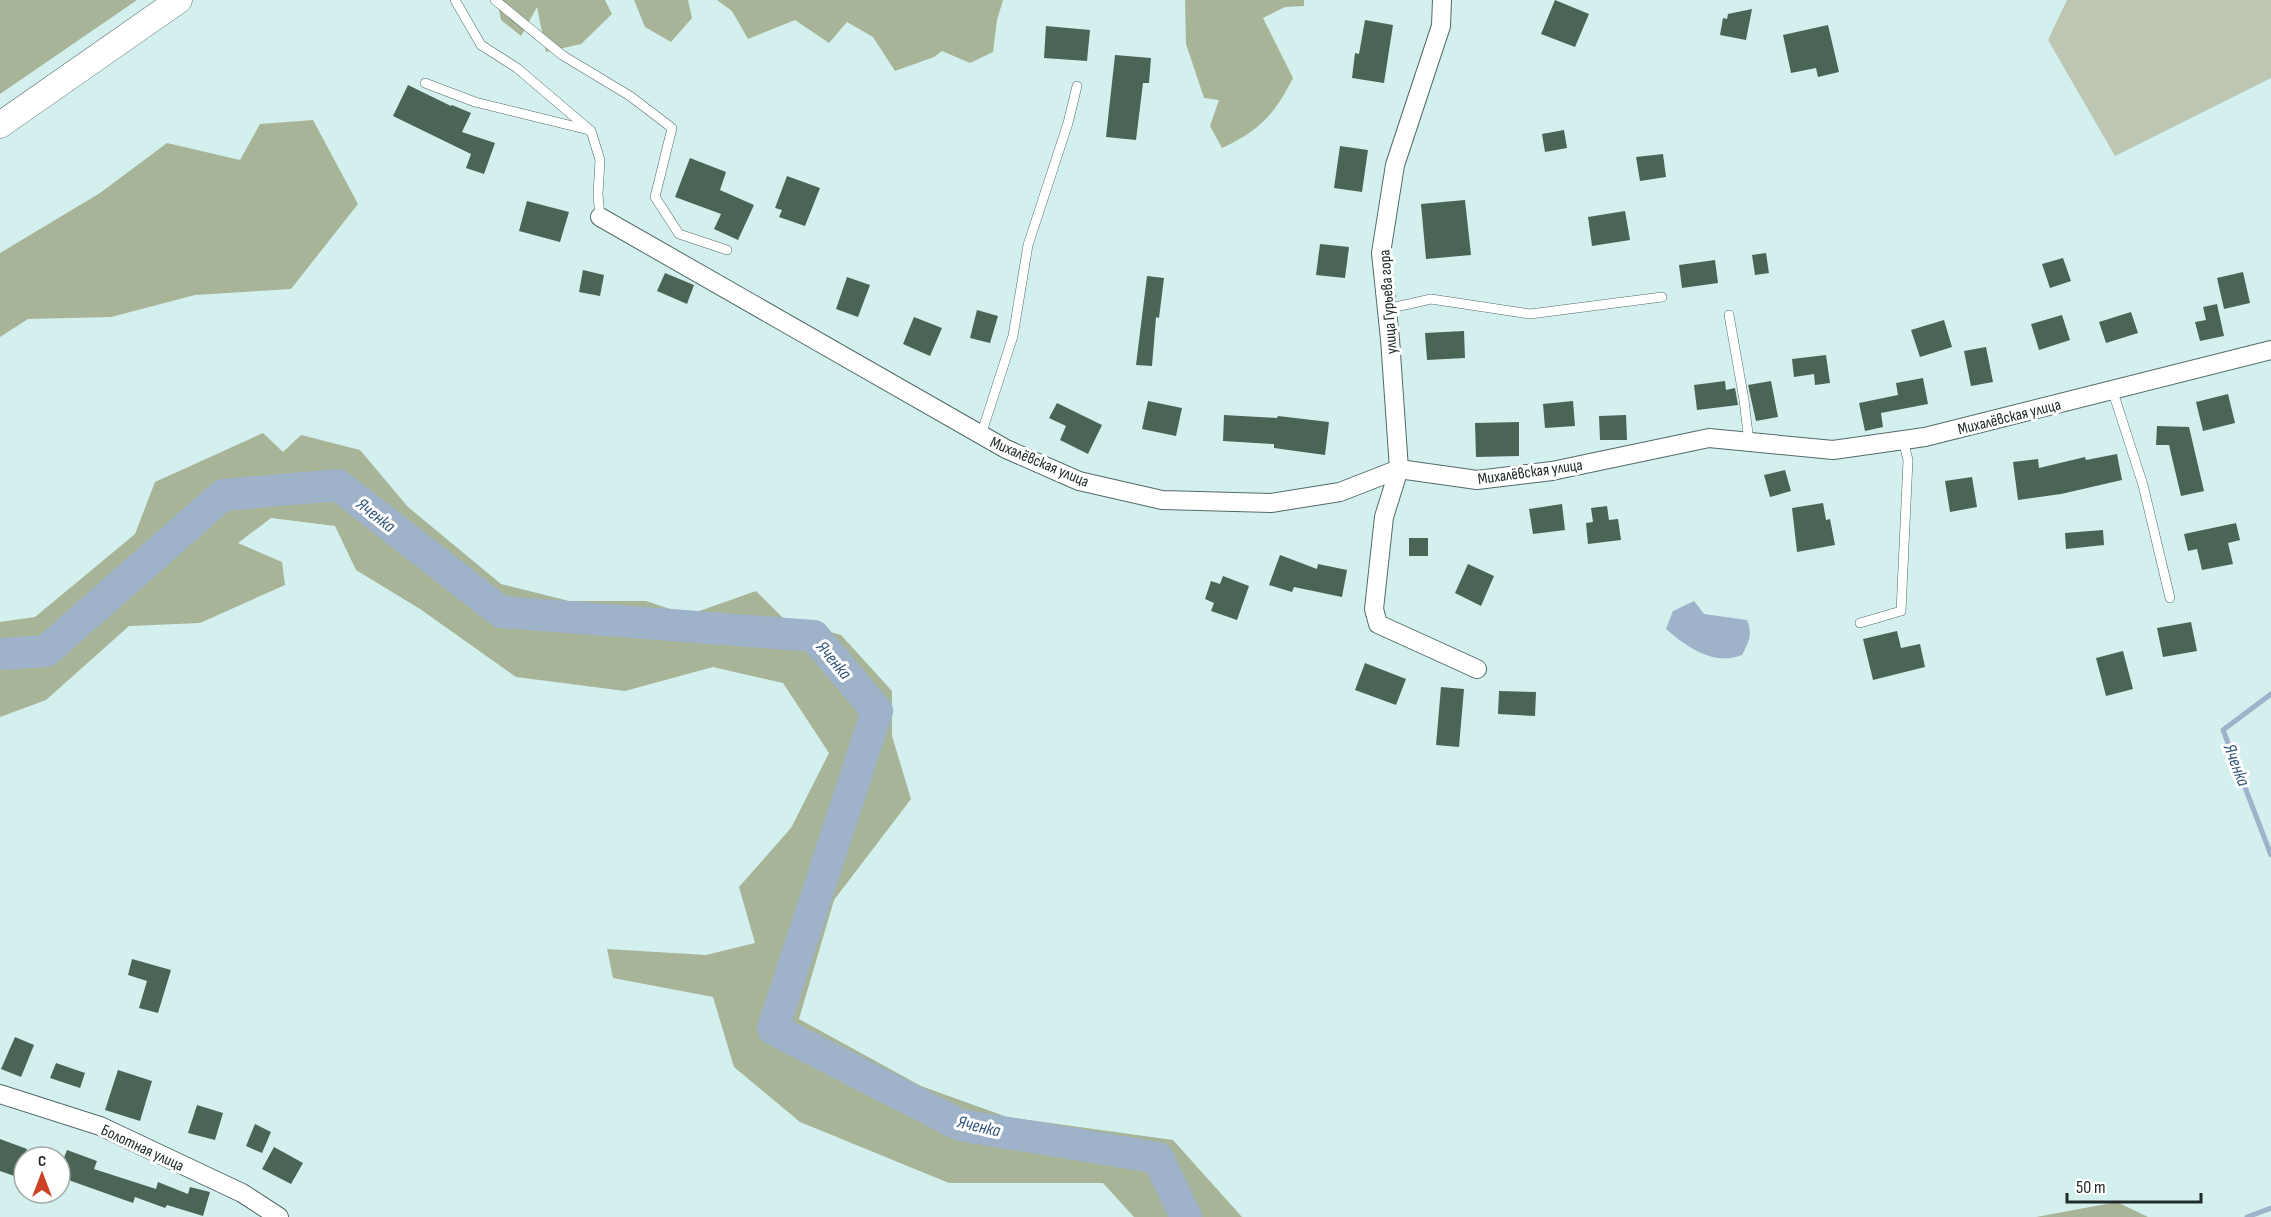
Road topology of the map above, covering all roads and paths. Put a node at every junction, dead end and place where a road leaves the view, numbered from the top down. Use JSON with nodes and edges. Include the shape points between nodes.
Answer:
{"nodes":[{"id":1,"x":179,"y":0,"type":"edge"},
{"id":2,"x":455,"y":0,"type":"edge"},
{"id":3,"x":495,"y":0,"type":"edge"},
{"id":4,"x":1442,"y":0,"type":"edge"},
{"id":5,"x":425,"y":83,"type":"dead end"},
{"id":6,"x":1077,"y":86,"type":"dead end"},
{"id":7,"x":0,"y":125,"type":"edge"},
{"id":8,"x":591,"y":131,"type":"junction"},
{"id":9,"x":600,"y":217,"type":"joint"},
{"id":10,"x":728,"y":250,"type":"dead end"},
{"id":11,"x":1662,"y":297,"type":"dead end"},
{"id":12,"x":1386,"y":309,"type":"junction"},
{"id":13,"x":1729,"y":315,"type":"dead end"},
{"id":14,"x":2271,"y":350,"type":"edge"},
{"id":15,"x":2112,"y":389,"type":"junction"},
{"id":16,"x":981,"y":435,"type":"junction"},
{"id":17,"x":1903,"y":440,"type":"junction"},
{"id":18,"x":1749,"y":442,"type":"junction"},
{"id":19,"x":1399,"y":469,"type":"junction"},
{"id":20,"x":2170,"y":598,"type":"dead end"},
{"id":21,"x":1860,"y":623,"type":"dead end"},
{"id":22,"x":1476,"y":669,"type":"dead end"},
{"id":23,"x":0,"y":1094,"type":"edge"},
{"id":24,"x":279,"y":1217,"type":"edge"}],
"edges":[{"from":1,"to":7,"type":"main road"},
{"from":2,"to":8,"type":"lane","via":[[481,45],[517,68]]},
{"from":3,"to":10,"type":"lane","via":[[562,55],[630,96],[672,128],[655,197],[679,234]]},
{"from":4,"to":12,"type":"street","name":"улица Гурьева гора","via":[[1441,26],[1395,165],[1381,253]]},
{"from":5,"to":8,"type":"lane","via":[[476,102]]},
{"from":6,"to":16,"type":"lane","via":[[1028,245],[1013,336]]},
{"from":8,"to":9,"type":"lane","via":[[600,160]]},
{"from":9,"to":16,"type":"street","name":"Михалёвская улица"},
{"from":11,"to":12,"type":"lane","via":[[1530,314],[1431,299]]},
{"from":12,"to":19,"type":"street","name":"улица Гурьева гора"},
{"from":13,"to":18,"type":"lane"},
{"from":14,"to":15,"type":"street","name":"Михалёвская улица"},
{"from":15,"to":17,"type":"street","name":"Михалёвская улица"},
{"from":15,"to":20,"type":"lane","via":[[2143,485]]},
{"from":16,"to":19,"type":"street","name":"Михалёвская улица","via":[[1079,481],[1162,500],[1271,503],[1340,492]]},
{"from":17,"to":18,"type":"street","name":"Михалёвская улица","via":[[1833,450]]},
{"from":17,"to":21,"type":"lane","via":[[1908,460],[1901,611]]},
{"from":18,"to":19,"type":"street","name":"Михалёвская улица","via":[[1709,438],[1552,471],[1477,480]]},
{"from":19,"to":22,"type":"street","via":[[1384,517],[1374,609],[1378,624]]},
{"from":23,"to":24,"type":"street","name":"Болотная улица","via":[[100,1126],[242,1193]]}]}
